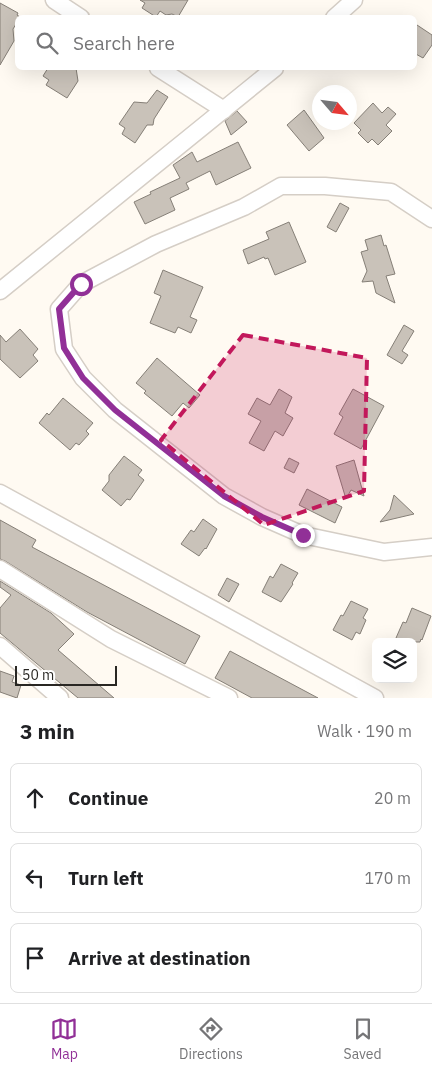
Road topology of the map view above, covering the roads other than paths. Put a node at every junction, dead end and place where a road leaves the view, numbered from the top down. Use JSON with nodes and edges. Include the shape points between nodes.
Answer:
{"nodes":[{"id":1,"x":54,"y":0,"type":"edge"},
{"id":2,"x":354,"y":0,"type":"edge"},
{"id":3,"x":76,"y":15,"type":"edge"},
{"id":4,"x":337,"y":15,"type":"edge"},
{"id":5,"x":161,"y":70,"type":"edge"},
{"id":6,"x":273,"y":70,"type":"edge"},
{"id":7,"x":224,"y":110,"type":"junction"},
{"id":8,"x":432,"y":219,"type":"edge"},
{"id":9,"x":0,"y":291,"type":"edge"},
{"id":10,"x":0,"y":493,"type":"edge"},
{"id":11,"x":432,"y":548,"type":"edge"},
{"id":12,"x":0,"y":568,"type":"edge"},
{"id":13,"x":0,"y":646,"type":"edge"},
{"id":14,"x":60,"y":698,"type":"edge"},
{"id":15,"x":228,"y":698,"type":"edge"},
{"id":16,"x":375,"y":698,"type":"edge"}],
"edges":[{"from":1,"to":3,"type":"street"},
{"from":2,"to":4,"type":"street"},
{"from":5,"to":7,"type":"street"},
{"from":6,"to":7,"type":"street"},
{"from":7,"to":9,"type":"street"},
{"from":8,"to":11,"type":"street","via":[[391,192],[281,186],[244,206],[156,244],[81,284],[59,309],[64,348],[83,378],[115,410],[224,496],[303,535],[384,552]]},
{"from":10,"to":16,"type":"street"},
{"from":12,"to":15,"type":"street","via":[[111,639]]},
{"from":13,"to":14,"type":"street"}]}
